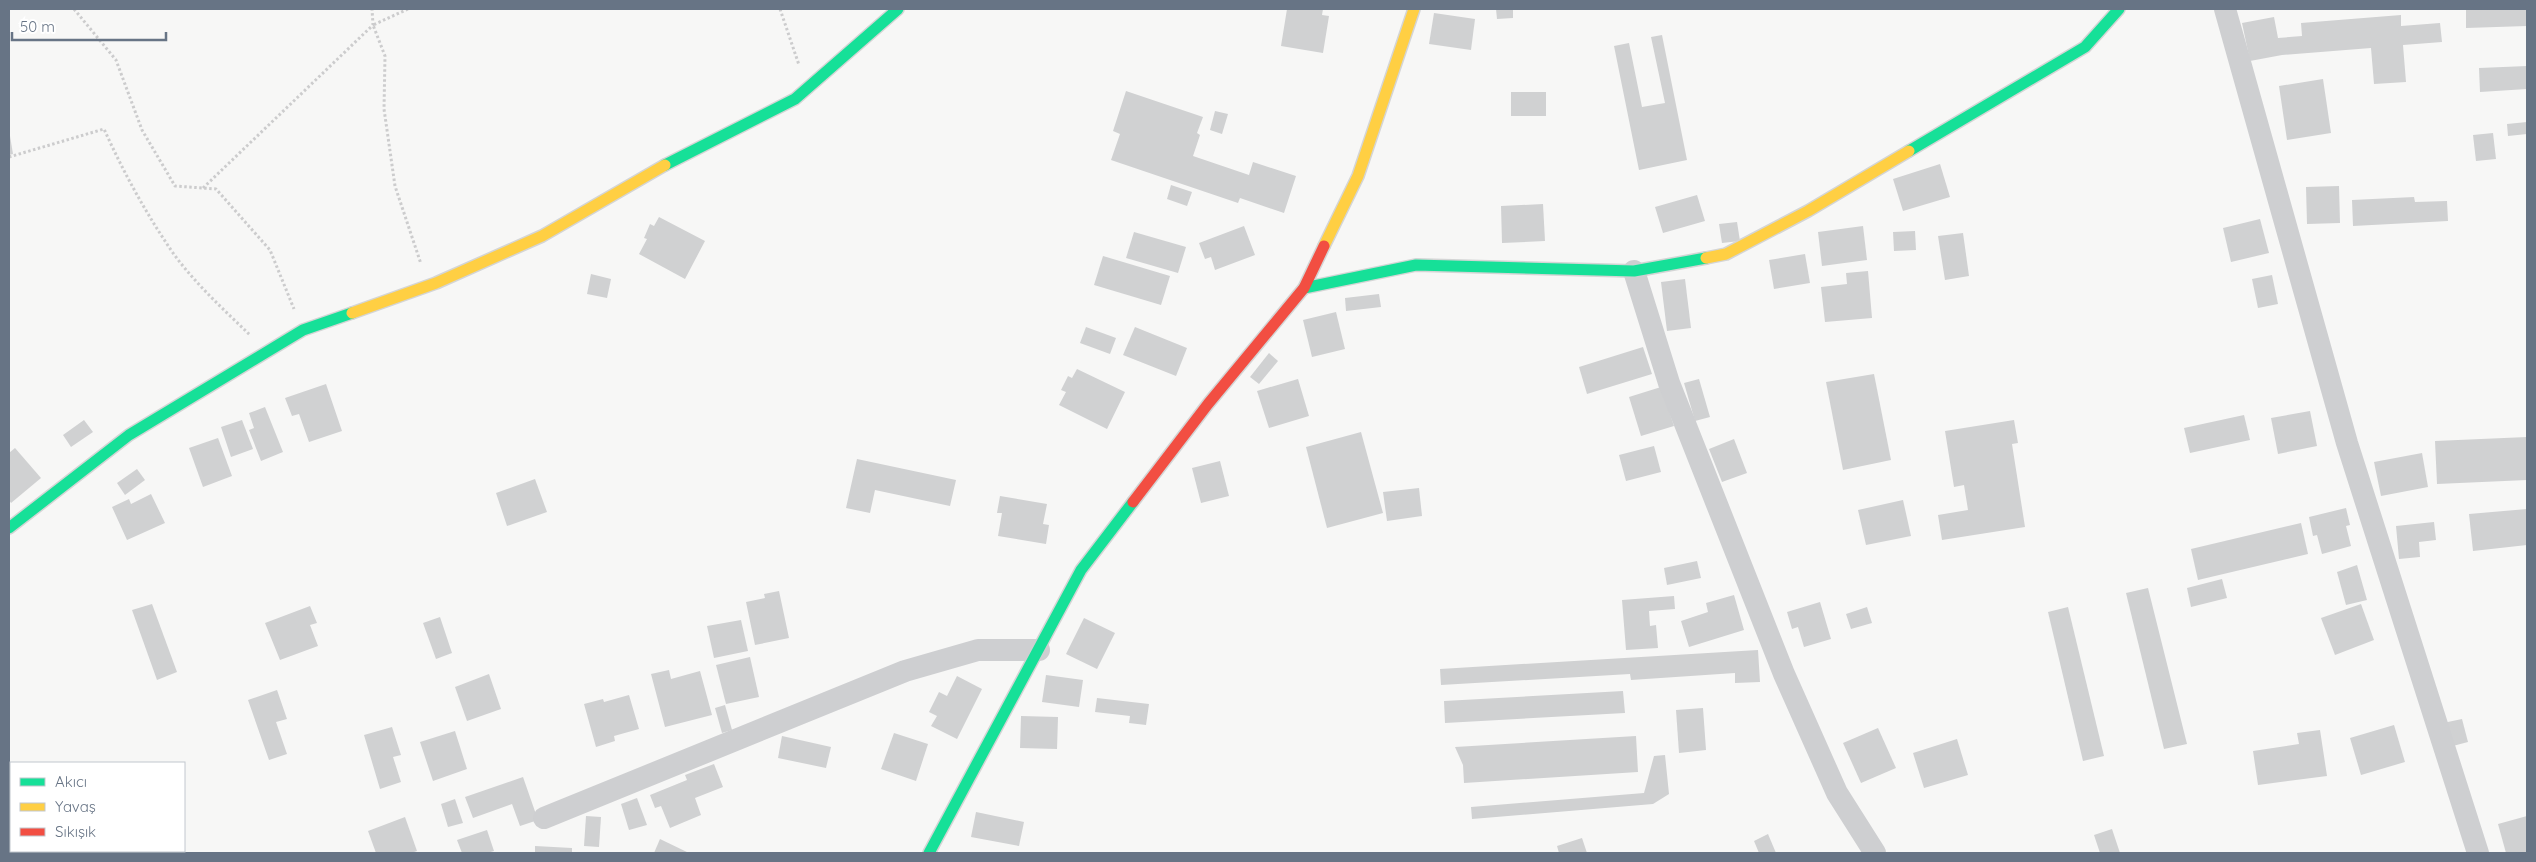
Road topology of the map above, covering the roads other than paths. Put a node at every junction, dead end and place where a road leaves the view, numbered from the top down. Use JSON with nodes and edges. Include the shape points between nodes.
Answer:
{"nodes":[{"id":1,"x":898,"y":9,"type":"edge"},
{"id":2,"x":1414,"y":9,"type":"edge"},
{"id":3,"x":2119,"y":9,"type":"edge"},
{"id":4,"x":2225,"y":9,"type":"edge"},
{"id":5,"x":1634,"y":271,"type":"junction"},
{"id":6,"x":1304,"y":288,"type":"junction"},
{"id":7,"x":9,"y":528,"type":"edge"},
{"id":8,"x":1038,"y":650,"type":"junction"},
{"id":9,"x":544,"y":818,"type":"dead end"},
{"id":10,"x":929,"y":853,"type":"edge"},
{"id":11,"x":1875,"y":853,"type":"edge"},
{"id":12,"x":2478,"y":853,"type":"edge"}],
"edges":[{"from":1,"to":7,"type":"street","via":[[795,99],[676,159],[542,236],[428,286],[303,330],[129,435]]},
{"from":2,"to":6,"type":"street","via":[[1358,176]]},
{"from":3,"to":5,"type":"street","via":[[2085,47],[1808,211],[1726,254]]},
{"from":4,"to":12,"type":"street","via":[[2347,443]]},
{"from":5,"to":6,"type":"street","via":[[1416,265]]},
{"from":5,"to":11,"type":"street","via":[[1669,383],[1784,674],[1838,793]]},
{"from":6,"to":8,"type":"street","via":[[1208,404],[1081,570]]},
{"from":8,"to":9,"type":"street","via":[[978,650],[905,671]]},
{"from":8,"to":10,"type":"street"}]}
